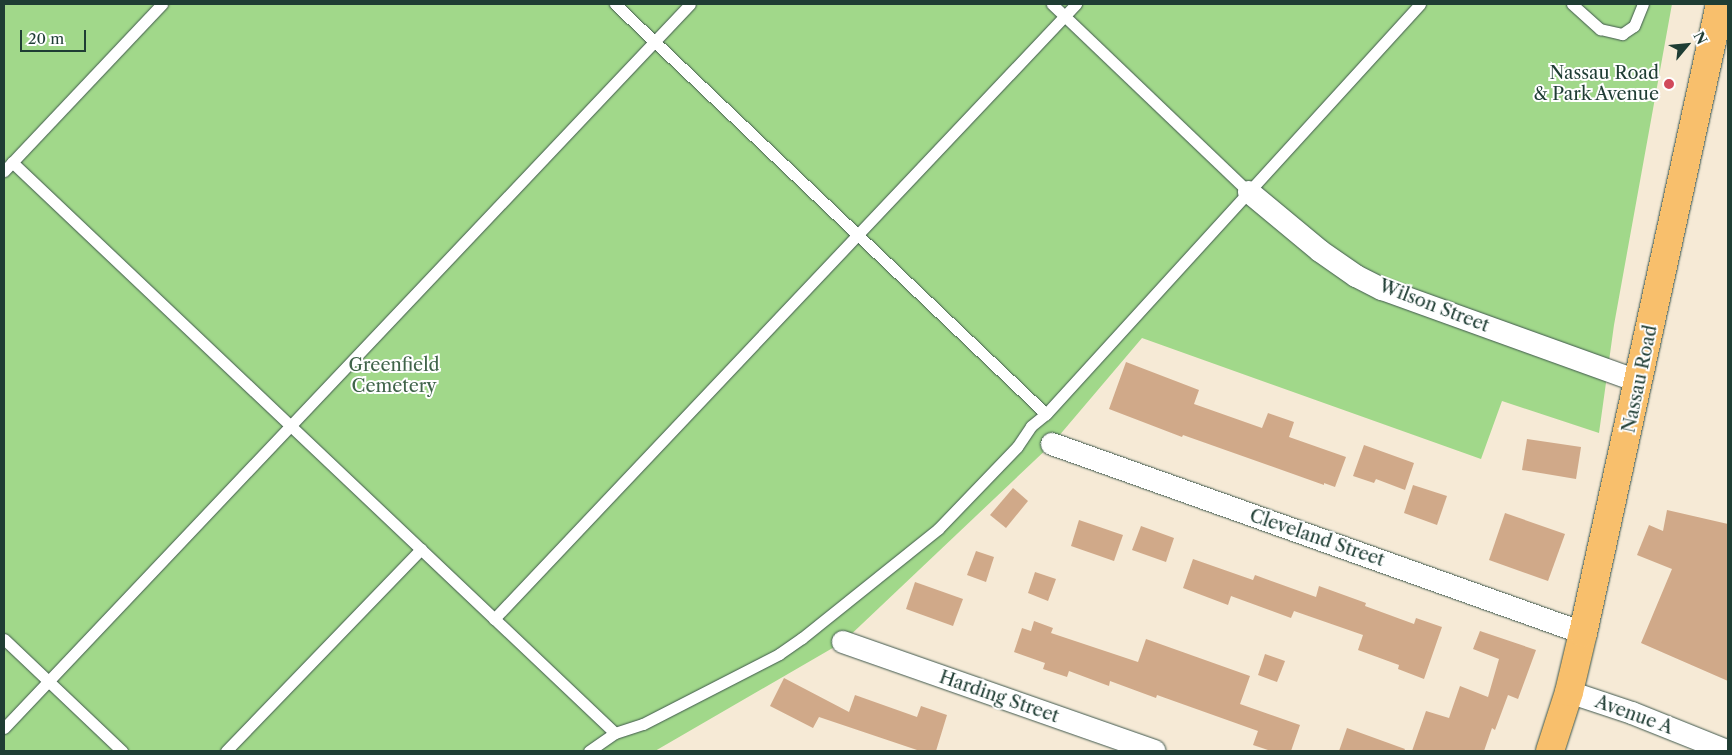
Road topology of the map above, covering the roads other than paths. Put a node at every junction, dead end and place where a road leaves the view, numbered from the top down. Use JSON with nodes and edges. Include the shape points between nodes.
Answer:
{"nodes":[{"id":1,"x":162,"y":4,"type":"edge"},
{"id":2,"x":616,"y":4,"type":"edge"},
{"id":3,"x":690,"y":4,"type":"edge"},
{"id":4,"x":1052,"y":4,"type":"edge"},
{"id":5,"x":1076,"y":4,"type":"edge"},
{"id":6,"x":1420,"y":4,"type":"edge"},
{"id":7,"x":1572,"y":4,"type":"edge"},
{"id":8,"x":1643,"y":4,"type":"edge"},
{"id":9,"x":1720,"y":4,"type":"edge"},
{"id":10,"x":1065,"y":16,"type":"junction"},
{"id":11,"x":655,"y":41,"type":"junction"},
{"id":12,"x":12,"y":162,"type":"junction"},
{"id":13,"x":4,"y":171,"type":"edge"},
{"id":14,"x":1249,"y":192,"type":"junction"},
{"id":15,"x":858,"y":234,"type":"junction"},
{"id":16,"x":1640,"y":382,"type":"junction"},
{"id":17,"x":1046,"y":414,"type":"junction"},
{"id":18,"x":290,"y":426,"type":"junction"},
{"id":19,"x":1052,"y":444,"type":"dead end"},
{"id":20,"x":421,"y":550,"type":"junction"},
{"id":21,"x":494,"y":619,"type":"junction"},
{"id":22,"x":1583,"y":633,"type":"junction"},
{"id":23,"x":4,"y":639,"type":"edge"},
{"id":24,"x":843,"y":642,"type":"dead end"},
{"id":25,"x":48,"y":681,"type":"junction"},
{"id":26,"x":1569,"y":692,"type":"junction"},
{"id":27,"x":4,"y":728,"type":"edge"},
{"id":28,"x":615,"y":733,"type":"junction"},
{"id":29,"x":122,"y":751,"type":"edge"},
{"id":30,"x":226,"y":751,"type":"edge"},
{"id":31,"x":589,"y":751,"type":"edge"},
{"id":32,"x":1154,"y":751,"type":"edge"},
{"id":33,"x":1550,"y":751,"type":"edge"},
{"id":34,"x":1726,"y":751,"type":"edge"}],
"edges":[{"from":1,"to":12,"type":"lane"},
{"from":2,"to":11,"type":"lane"},
{"from":3,"to":11,"type":"lane"},
{"from":4,"to":10,"type":"lane"},
{"from":5,"to":10,"type":"lane"},
{"from":6,"to":14,"type":"lane"},
{"from":7,"to":8,"type":"lane","via":[[1600,29],[1622,34],[1634,26]]},
{"from":9,"to":16,"type":"main road","name":"Nassau Road"},
{"from":10,"to":14,"type":"lane"},
{"from":10,"to":15,"type":"lane"},
{"from":11,"to":15,"type":"lane"},
{"from":11,"to":18,"type":"lane"},
{"from":12,"to":13,"type":"lane"},
{"from":12,"to":18,"type":"lane"},
{"from":14,"to":16,"type":"street","name":"Wilson Street","via":[[1320,251],[1356,276]]},
{"from":14,"to":17,"type":"lane"},
{"from":15,"to":17,"type":"lane"},
{"from":15,"to":21,"type":"lane"},
{"from":16,"to":22,"type":"main road","name":"Nassau Road"},
{"from":17,"to":28,"type":"lane","via":[[938,529],[802,638],[778,654],[651,719]]},
{"from":18,"to":20,"type":"lane"},
{"from":18,"to":25,"type":"lane"},
{"from":19,"to":22,"type":"street","name":"Cleveland Street"},
{"from":20,"to":21,"type":"lane"},
{"from":20,"to":30,"type":"lane"},
{"from":21,"to":28,"type":"lane"},
{"from":22,"to":26,"type":"main road","name":"Nassau Road"},
{"from":23,"to":25,"type":"lane"},
{"from":24,"to":32,"type":"street","name":"Harding Street"},
{"from":25,"to":27,"type":"lane"},
{"from":25,"to":29,"type":"lane"},
{"from":26,"to":33,"type":"main road","name":"Nassau Road"},
{"from":26,"to":34,"type":"street","name":"Avenue A","via":[[1632,713]]},
{"from":28,"to":31,"type":"lane"}]}
